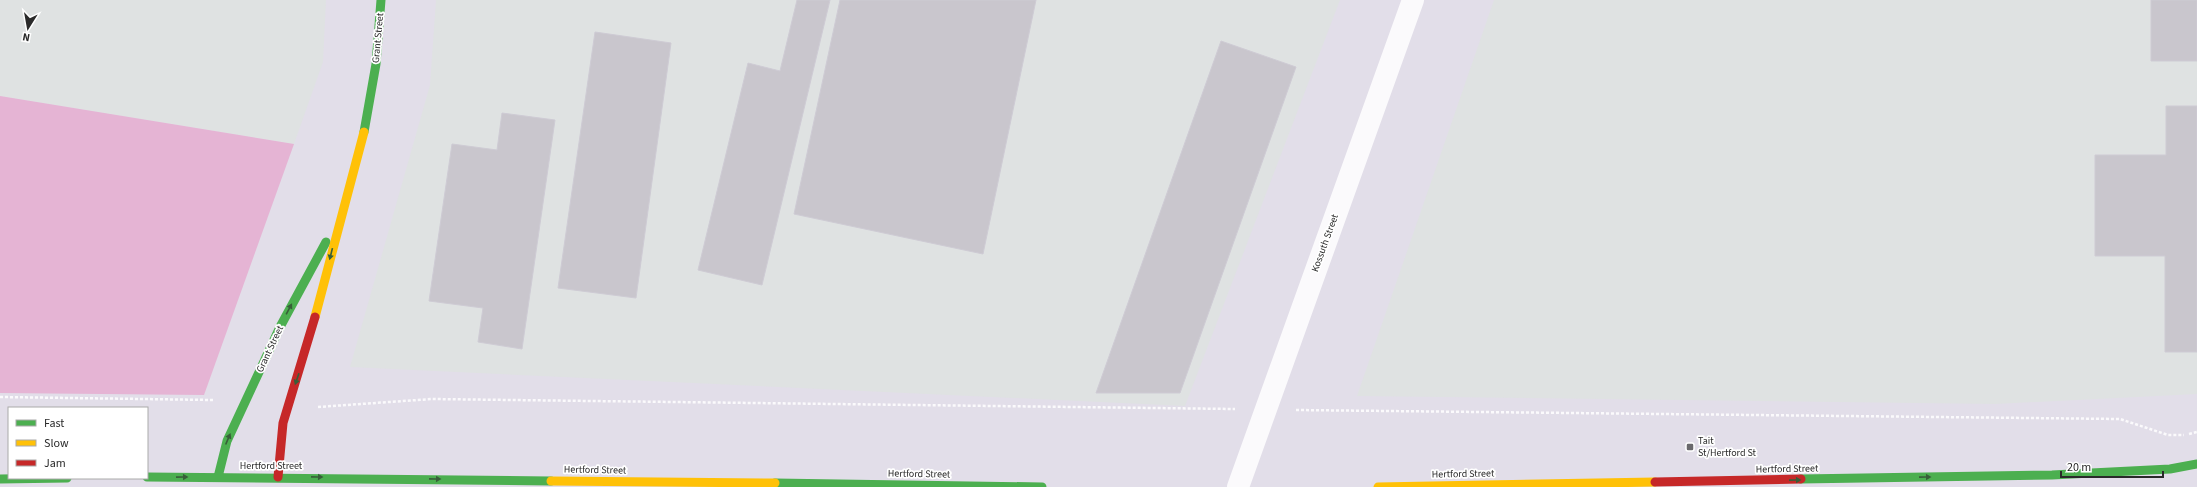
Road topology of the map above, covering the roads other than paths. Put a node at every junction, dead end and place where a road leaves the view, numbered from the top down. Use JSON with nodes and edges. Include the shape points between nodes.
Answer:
{"nodes":[{"id":1,"x":381,"y":0,"type":"edge"},
{"id":2,"x":1413,"y":0,"type":"edge"},
{"id":3,"x":341,"y":216,"type":"junction"},
{"id":4,"x":2197,"y":464,"type":"edge"},
{"id":5,"x":148,"y":477,"type":"edge"},
{"id":6,"x":221,"y":482,"type":"edge"},
{"id":7,"x":274,"y":482,"type":"edge"},
{"id":8,"x":396,"y":483,"type":"edge"},
{"id":9,"x":1042,"y":487,"type":"edge"},
{"id":10,"x":1238,"y":487,"type":"edge"},
{"id":11,"x":1378,"y":487,"type":"edge"}],
"edges":[{"from":1,"to":3,"type":"main road","name":"Grant Street","via":[[376,64],[368,112],[353,178]]},
{"from":2,"to":10,"type":"street","name":"Kossuth Street"},
{"from":6,"to":3,"type":"main road","name":"Grant Street","one_way":true,"via":[[223,454],[246,402],[280,327]]},
{"from":3,"to":7,"type":"main road","name":"Grant Street","one_way":true,"via":[[307,347],[288,405]]},
{"from":11,"to":4,"type":"main road","name":"Hertford Street","one_way":true,"via":[[2052,475],[2170,469]]},
{"from":5,"to":6,"type":"main road","name":"Hertford Street","one_way":true},
{"from":6,"to":7,"type":"main road","name":"Hertford Street"},
{"from":7,"to":8,"type":"main road","name":"Hertford Street","one_way":true},
{"from":8,"to":9,"type":"main road","name":"Hertford Street","one_way":true}]}
